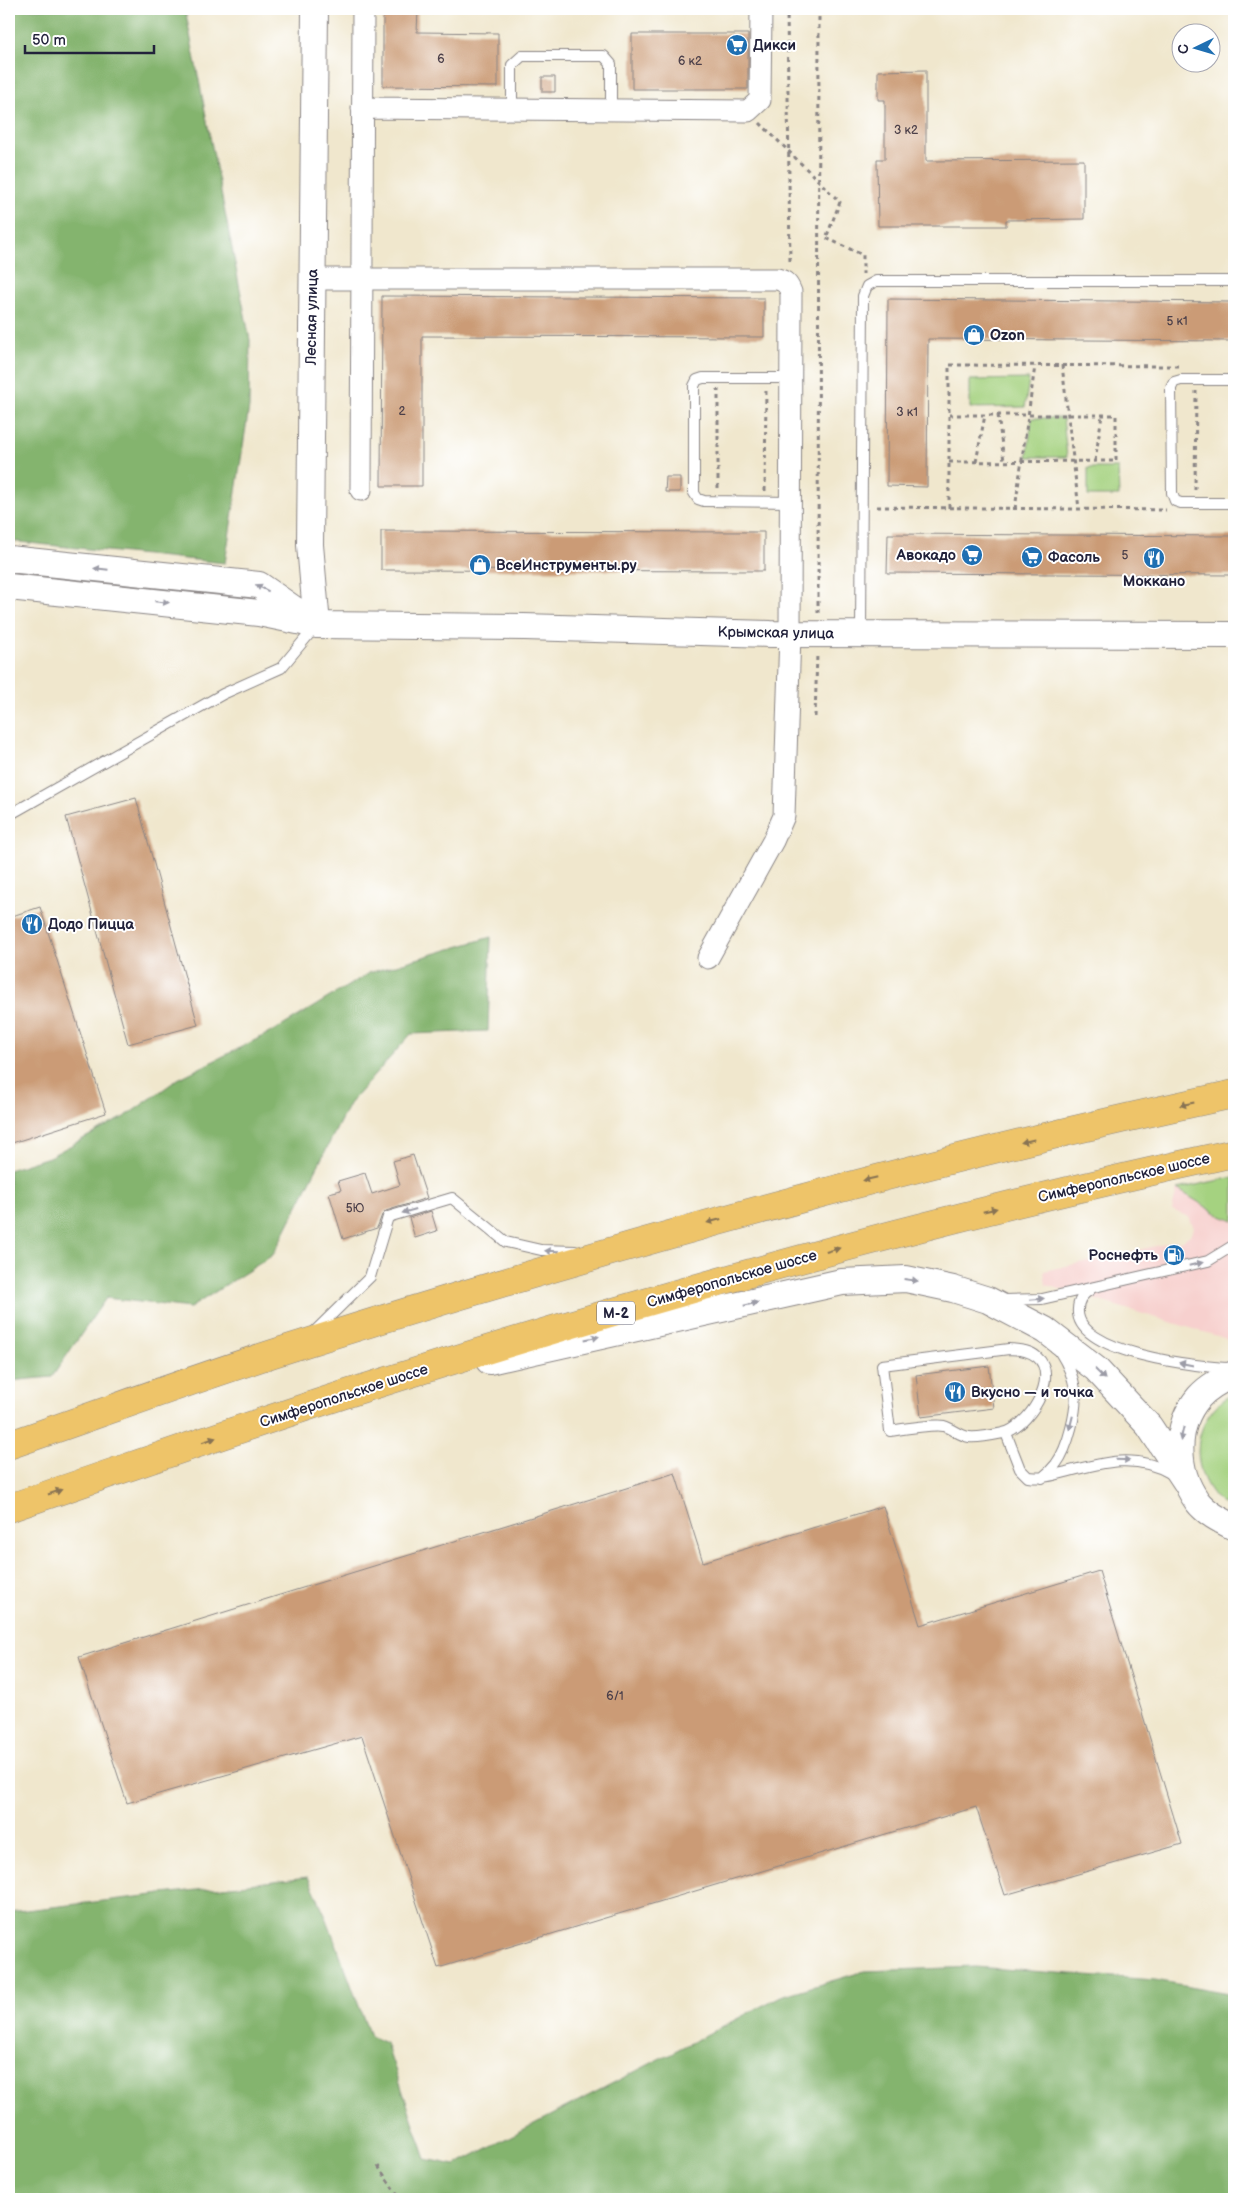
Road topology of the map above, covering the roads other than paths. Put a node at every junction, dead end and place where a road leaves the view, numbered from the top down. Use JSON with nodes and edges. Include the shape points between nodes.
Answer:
{"nodes":[{"id":1,"x":315,"y":9,"type":"edge"},
{"id":2,"x":363,"y":9,"type":"edge"},
{"id":3,"x":761,"y":9,"type":"edge"},
{"id":4,"x":362,"y":108,"type":"junction"},
{"id":5,"x":512,"y":109,"type":"junction"},
{"id":6,"x":611,"y":110,"type":"junction"},
{"id":7,"x":313,"y":279,"type":"junction"},
{"id":8,"x":361,"y":279,"type":"junction"},
{"id":9,"x":1234,"y":281,"type":"edge"},
{"id":10,"x":791,"y":378,"type":"junction"},
{"id":11,"x":1234,"y":380,"type":"edge"},
{"id":12,"x":361,"y":490,"type":"dead end"},
{"id":13,"x":790,"y":502,"type":"junction"},
{"id":14,"x":1234,"y":503,"type":"edge"},
{"id":15,"x":9,"y":559,"type":"edge"},
{"id":16,"x":9,"y":587,"type":"edge"},
{"id":17,"x":317,"y":625,"type":"junction"},
{"id":18,"x":790,"y":634,"type":"junction"},
{"id":19,"x":861,"y":634,"type":"junction"},
{"id":20,"x":1234,"y":635,"type":"edge"},
{"id":21,"x":9,"y":815,"type":"edge"},
{"id":22,"x":708,"y":958,"type":"dead end"},
{"id":23,"x":1234,"y":1094,"type":"edge"},
{"id":24,"x":1234,"y":1152,"type":"edge"},
{"id":25,"x":1234,"y":1245,"type":"edge"},
{"id":26,"x":601,"y":1252,"type":"junction"},
{"id":27,"x":1096,"y":1288,"type":"junction"},
{"id":28,"x":988,"y":1300,"type":"junction"},
{"id":29,"x":1045,"y":1330,"type":"junction"},
{"id":30,"x":302,"y":1344,"type":"junction"},
{"id":31,"x":1234,"y":1368,"type":"edge"},
{"id":32,"x":1234,"y":1374,"type":"edge"},
{"id":33,"x":373,"y":1385,"type":"junction"},
{"id":34,"x":1006,"y":1433,"type":"junction"},
{"id":35,"x":9,"y":1445,"type":"edge"},
{"id":36,"x":1041,"y":1478,"type":"junction"},
{"id":37,"x":1186,"y":1482,"type":"junction"},
{"id":38,"x":9,"y":1508,"type":"edge"},
{"id":39,"x":1234,"y":1527,"type":"edge"}],
"edges":[{"from":1,"to":7,"type":"street","name":"Лесная улица"},
{"from":2,"to":4,"type":"street"},
{"from":3,"to":6,"type":"street","via":[[760,100],[748,111]]},
{"from":4,"to":5,"type":"street"},
{"from":4,"to":8,"type":"street"},
{"from":5,"to":6,"type":"street"},
{"from":5,"to":6,"type":"lane","via":[[512,65],[522,56],[604,56],[611,64]]},
{"from":7,"to":8,"type":"street"},
{"from":7,"to":17,"type":"street","name":"Лесная улица","via":[[310,545]]},
{"from":8,"to":10,"type":"street","via":[[783,281],[791,292]]},
{"from":8,"to":12,"type":"street"},
{"from":9,"to":19,"type":"lane","via":[[876,281],[867,286],[863,296]]},
{"from":10,"to":13,"type":"street"},
{"from":10,"to":13,"type":"lane","via":[[718,378],[697,380],[694,386],[694,492],[698,499]]},
{"from":11,"to":14,"type":"lane","via":[[1181,380],[1174,382],[1171,388],[1172,494],[1175,501]]},
{"from":13,"to":18,"type":"street"},
{"from":17,"to":15,"type":"street","one_way":true,"via":[[259,585]]},
{"from":16,"to":17,"type":"street","name":"Крымская улица","one_way":true,"via":[[259,612]]},
{"from":17,"to":18,"type":"street","name":"Крымская улица"},
{"from":17,"to":21,"type":"lane","via":[[281,668],[222,694]]},
{"from":18,"to":19,"type":"street","name":"Крымская улица"},
{"from":18,"to":22,"type":"street","via":[[784,816]]},
{"from":19,"to":20,"type":"street","name":"Крымская улица"},
{"from":23,"to":26,"type":"highway","one_way":true,"via":[[842,1186]]},
{"from":33,"to":24,"type":"highway","name":"Симферопольское шоссе","number":"М-2","one_way":true,"via":[[862,1242]]},
{"from":27,"to":25,"type":"lane","one_way":true,"via":[[1208,1262]]},
{"from":26,"to":30,"type":"highway"},
{"from":26,"to":30,"type":"lane","one_way":true,"via":[[541,1250],[506,1242],[452,1198],[388,1217],[370,1277]]},
{"from":28,"to":27,"type":"lane","one_way":true,"via":[[1042,1299]]},
{"from":31,"to":27,"type":"lane","one_way":true,"via":[[1199,1367],[1143,1356],[1090,1333],[1081,1323],[1079,1301],[1086,1292]]},
{"from":28,"to":29,"type":"street"},
{"from":33,"to":28,"type":"street","one_way":true,"via":[[842,1282],[906,1279]]},
{"from":29,"to":36,"type":"lane","one_way":true,"via":[[1066,1362],[1075,1389],[1073,1419],[1064,1448],[1056,1464]]},
{"from":29,"to":37,"type":"street","one_way":true,"via":[[1096,1369],[1149,1426]]},
{"from":30,"to":35,"type":"highway"},
{"from":32,"to":37,"type":"street","one_way":true,"via":[[1216,1383],[1199,1398],[1187,1417],[1180,1438],[1180,1460]]},
{"from":38,"to":33,"type":"highway","name":"Симферопольское шоссе","number":"М-2","one_way":true},
{"from":34,"to":34,"type":"lane","via":[[1022,1423],[1045,1389],[1044,1370],[1039,1359],[1026,1351],[986,1351],[882,1365],[890,1431],[943,1426],[968,1437]]},
{"from":34,"to":36,"type":"lane","via":[[1020,1469],[1028,1477]]},
{"from":36,"to":37,"type":"lane","one_way":true,"via":[[1114,1460],[1140,1461],[1161,1467]]},
{"from":37,"to":39,"type":"street","via":[[1198,1502],[1215,1518]]}]}
